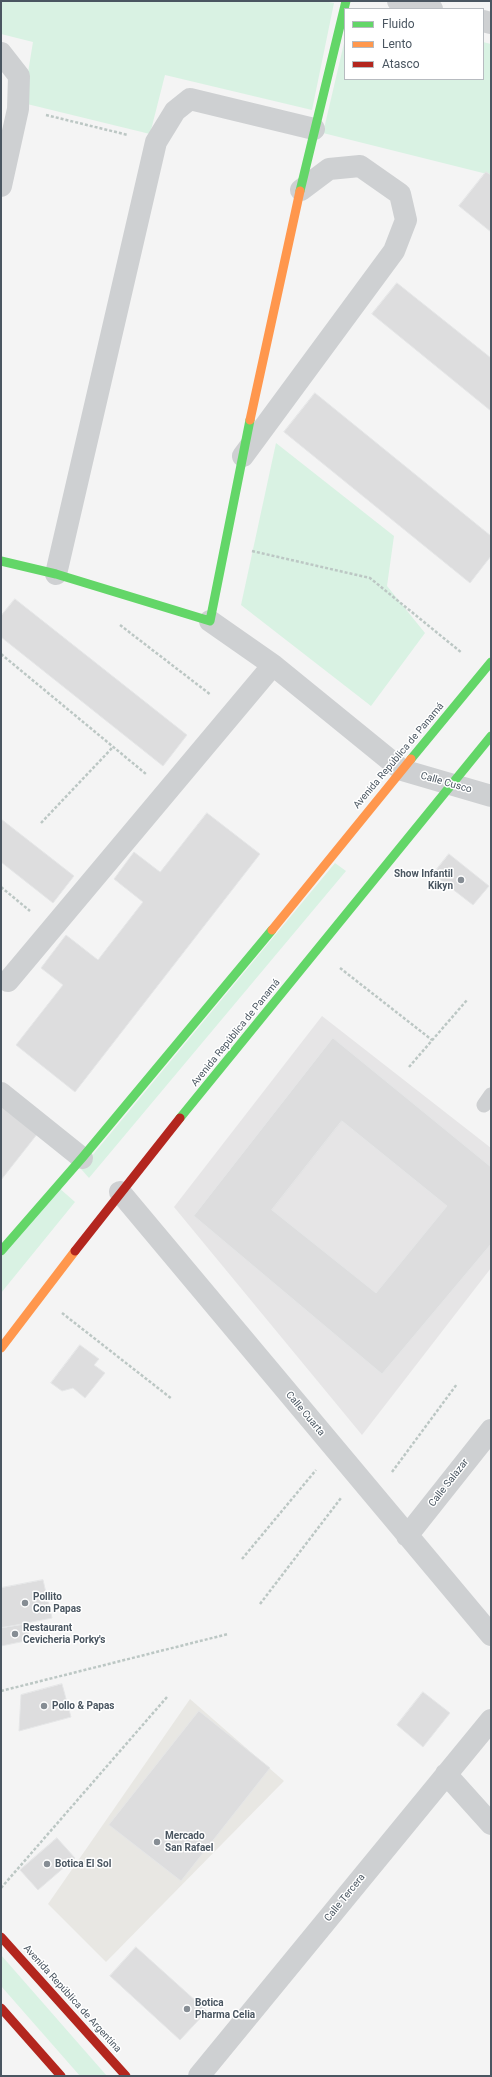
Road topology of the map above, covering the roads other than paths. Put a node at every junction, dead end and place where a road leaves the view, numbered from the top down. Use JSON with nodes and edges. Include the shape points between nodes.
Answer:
{"nodes":[{"id":1,"x":398,"y":1,"type":"edge"},
{"id":2,"x":428,"y":8,"type":"edge"},
{"id":3,"x":344,"y":9,"type":"edge"},
{"id":4,"x":1,"y":53,"type":"edge"},
{"id":5,"x":314,"y":129,"type":"junction"},
{"id":6,"x":1,"y":186,"type":"edge"},
{"id":7,"x":300,"y":190,"type":"junction"},
{"id":8,"x":243,"y":456,"type":"junction"},
{"id":9,"x":1,"y":561,"type":"edge"},
{"id":10,"x":56,"y":574,"type":"junction"},
{"id":11,"x":210,"y":621,"type":"junction"},
{"id":12,"x":491,"y":662,"type":"edge"},
{"id":13,"x":273,"y":665,"type":"junction"},
{"id":14,"x":491,"y":736,"type":"edge"},
{"id":15,"x":402,"y":770,"type":"junction"},
{"id":16,"x":452,"y":785,"type":"junction"},
{"id":17,"x":491,"y":796,"type":"edge"},
{"id":18,"x":8,"y":982,"type":"dead end"},
{"id":19,"x":1,"y":1093,"type":"edge"},
{"id":20,"x":82,"y":1158,"type":"junction"},
{"id":21,"x":120,"y":1192,"type":"junction"},
{"id":22,"x":1,"y":1251,"type":"edge"},
{"id":23,"x":1,"y":1348,"type":"edge"},
{"id":24,"x":491,"y":1430,"type":"edge"},
{"id":25,"x":407,"y":1536,"type":"junction"},
{"id":26,"x":491,"y":1635,"type":"edge"},
{"id":27,"x":491,"y":1720,"type":"edge"},
{"id":28,"x":446,"y":1774,"type":"junction"},
{"id":29,"x":491,"y":1824,"type":"edge"},
{"id":30,"x":1,"y":1937,"type":"edge"},
{"id":31,"x":1,"y":2008,"type":"edge"},
{"id":32,"x":61,"y":2076,"type":"edge"},
{"id":33,"x":126,"y":2076,"type":"edge"},
{"id":34,"x":199,"y":2076,"type":"edge"}],
"edges":[{"from":1,"to":2,"type":"street"},
{"from":3,"to":5,"type":"main road"},
{"from":4,"to":6,"type":"street","via":[[19,76],[18,109]]},
{"from":5,"to":7,"type":"main road"},
{"from":5,"to":10,"type":"street","via":[[190,99],[175,111],[156,142]]},
{"from":7,"to":8,"type":"main road"},
{"from":7,"to":8,"type":"street","via":[[328,169],[360,166],[400,194],[406,220],[394,251]]},
{"from":8,"to":11,"type":"main road"},
{"from":9,"to":10,"type":"main road"},
{"from":10,"to":11,"type":"main road"},
{"from":11,"to":13,"type":"street"},
{"from":12,"to":15,"type":"main road","name":"Avenida República de Panamá"},
{"from":13,"to":15,"type":"street"},
{"from":13,"to":18,"type":"street"},
{"from":14,"to":16,"type":"main road","name":"Avenida República de Panamá"},
{"from":15,"to":16,"type":"street","name":"Calle Cusco"},
{"from":15,"to":20,"type":"main road","name":"Avenida República de Panamá"},
{"from":16,"to":17,"type":"street","name":"Calle Cusco"},
{"from":16,"to":21,"type":"main road","name":"Avenida República de Panamá"},
{"from":19,"to":20,"type":"street"},
{"from":20,"to":22,"type":"main road","name":"Avenida República de Panamá"},
{"from":21,"to":23,"type":"main road","name":"Avenida República de Panamá"},
{"from":21,"to":25,"type":"street","name":"Calle Cuarta"},
{"from":24,"to":25,"type":"street","name":"Calle Salazar"},
{"from":25,"to":26,"type":"street","name":"Calle Cuarta"},
{"from":27,"to":28,"type":"street","name":"Calle Tercera"},
{"from":28,"to":29,"type":"street"},
{"from":28,"to":34,"type":"street","name":"Calle Tercera"},
{"from":30,"to":33,"type":"main road","name":"Avenida República de Argentina"},
{"from":31,"to":32,"type":"main road"}]}
